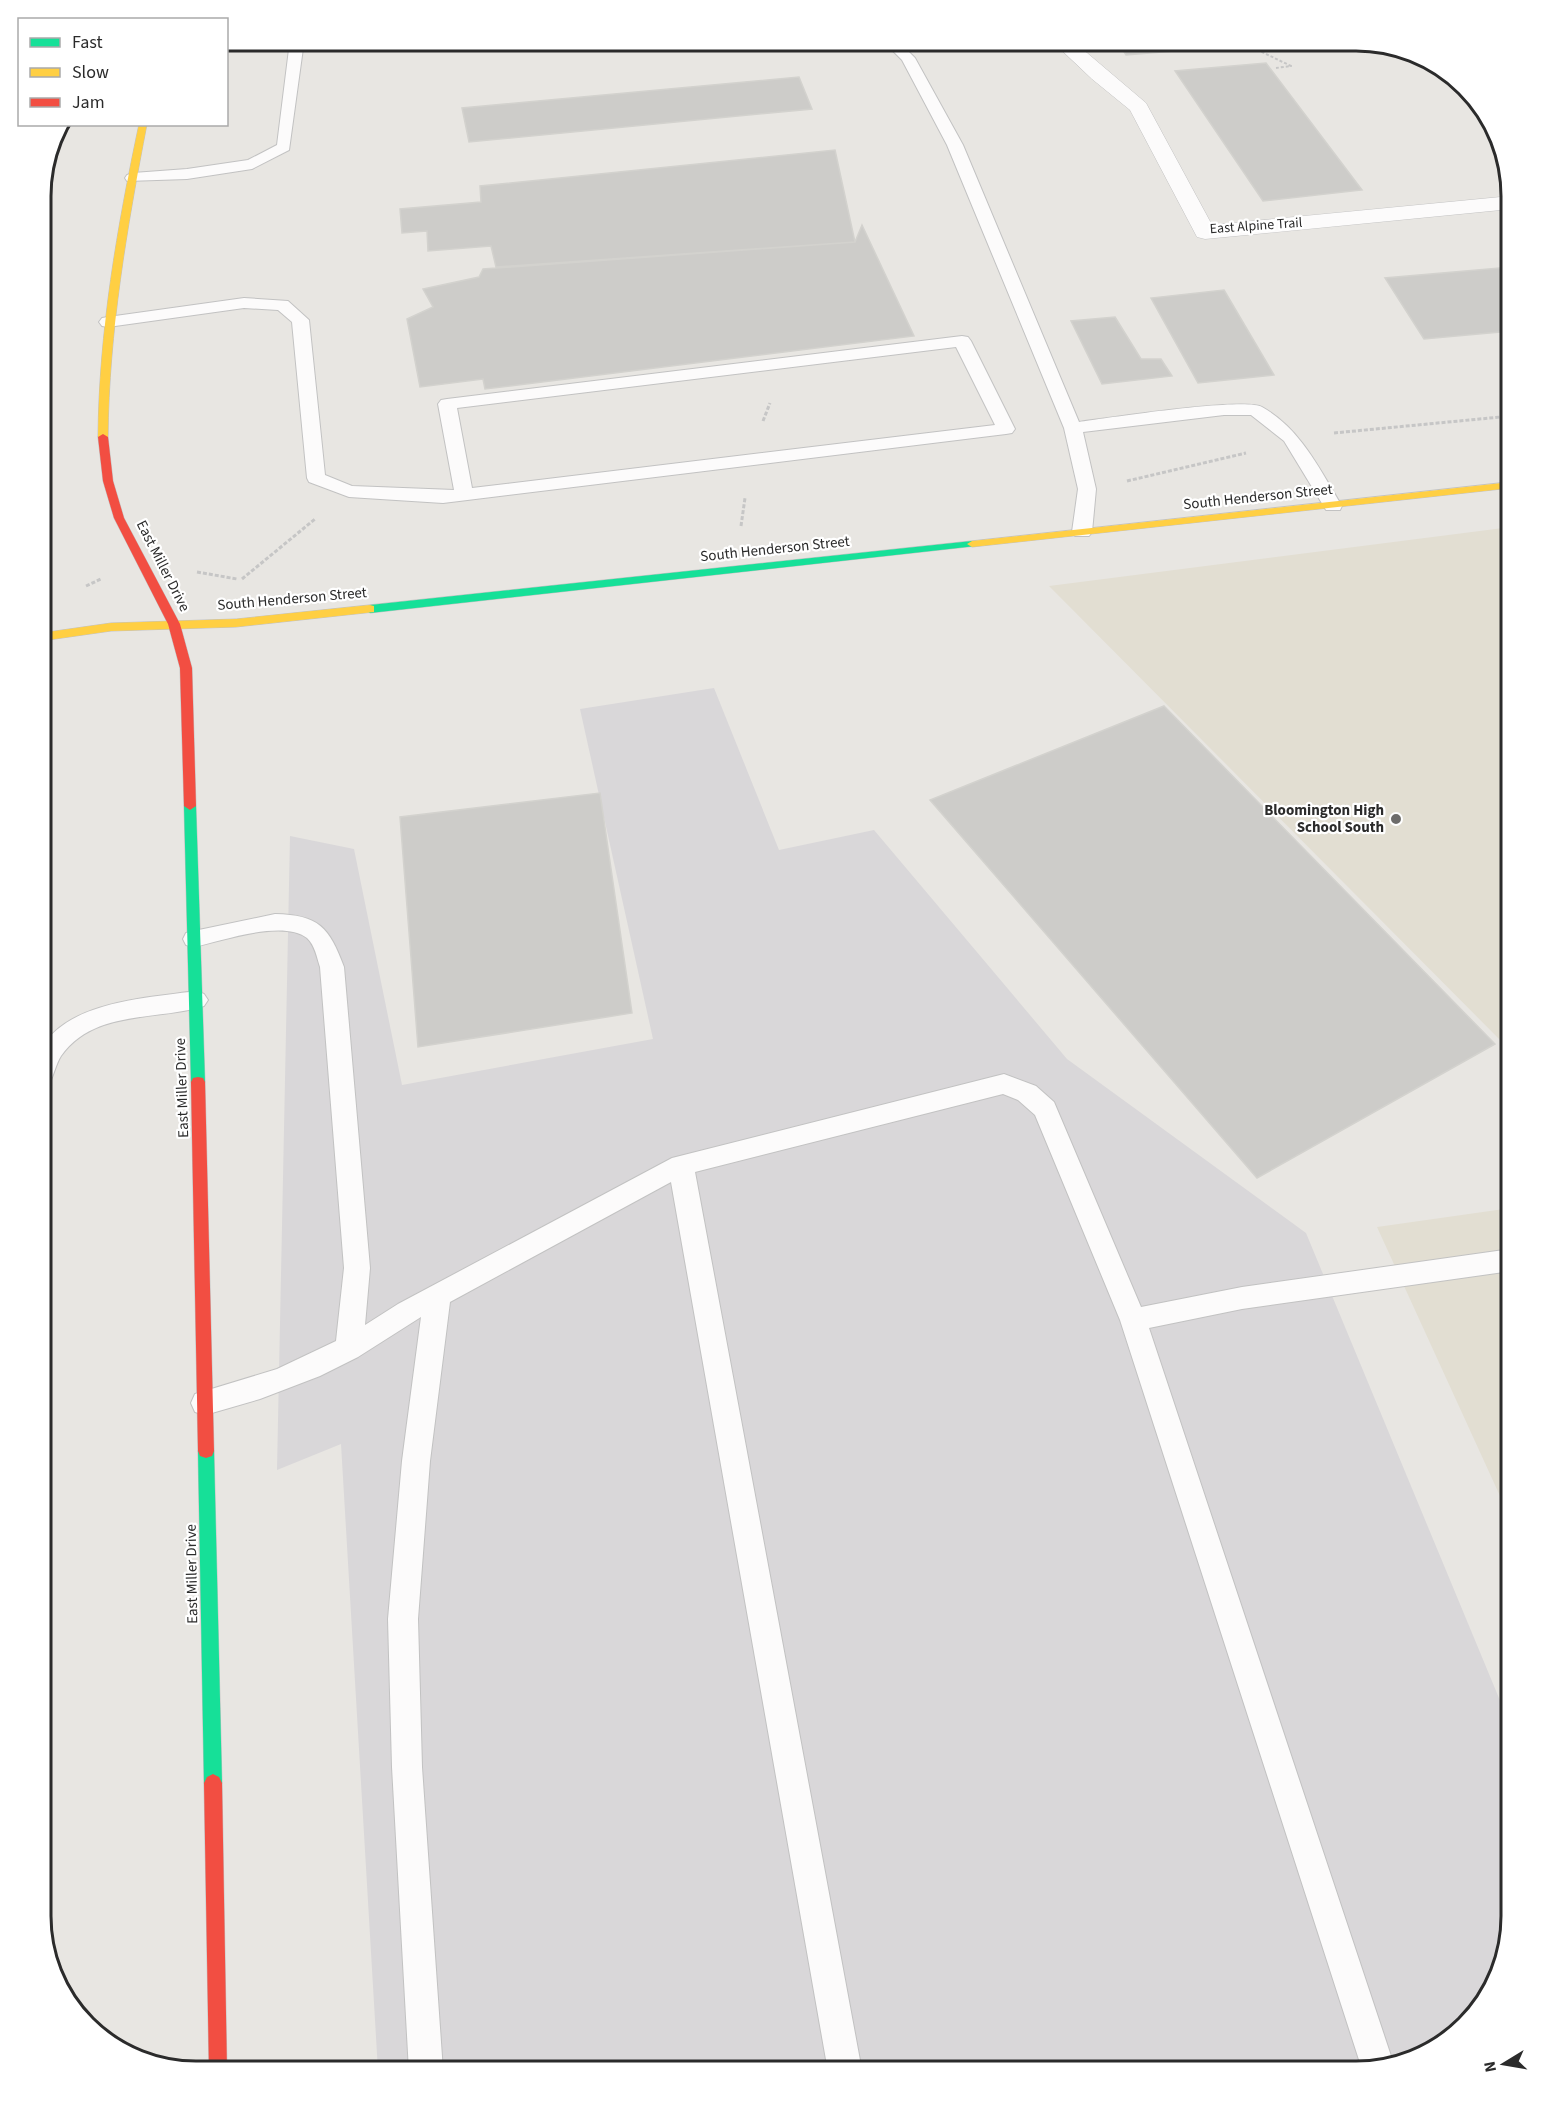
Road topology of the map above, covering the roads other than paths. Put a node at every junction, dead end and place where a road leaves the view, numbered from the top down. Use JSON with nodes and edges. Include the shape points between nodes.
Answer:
{"nodes":[{"id":1,"x":296,"y":51,"type":"edge"},
{"id":2,"x":901,"y":51,"type":"edge"},
{"id":3,"x":1073,"y":51,"type":"edge"},
{"id":4,"x":143,"y":126,"type":"edge"},
{"id":5,"x":132,"y":178,"type":"junction"},
{"id":6,"x":1501,"y":204,"type":"edge"},
{"id":7,"x":108,"y":322,"type":"junction"},
{"id":8,"x":1073,"y":428,"type":"junction"},
{"id":9,"x":1501,"y":486,"type":"edge"},
{"id":10,"x":464,"y":494,"type":"junction"},
{"id":11,"x":1333,"y":506,"type":"junction"},
{"id":12,"x":1082,"y":532,"type":"junction"},
{"id":13,"x":175,"y":625,"type":"junction"},
{"id":14,"x":51,"y":636,"type":"edge"},
{"id":15,"x":194,"y":939,"type":"junction"},
{"id":16,"x":196,"y":1000,"type":"junction"},
{"id":17,"x":51,"y":1054,"type":"edge"},
{"id":18,"x":681,"y":1165,"type":"junction"},
{"id":19,"x":1501,"y":1262,"type":"edge"},
{"id":20,"x":437,"y":1297,"type":"junction"},
{"id":21,"x":1133,"y":1320,"type":"junction"},
{"id":22,"x":349,"y":1349,"type":"junction"},
{"id":23,"x":205,"y":1402,"type":"junction"},
{"id":24,"x":1376,"y":2060,"type":"edge"},
{"id":25,"x":219,"y":2061,"type":"edge"},
{"id":26,"x":425,"y":2061,"type":"edge"},
{"id":27,"x":843,"y":2061,"type":"edge"}],
"edges":[{"from":1,"to":5,"type":"lane","via":[[284,147],[252,164]]},
{"from":2,"to":8,"type":"lane","via":[[955,145]]},
{"from":3,"to":6,"type":"street","name":"East Alpine Trail","via":[[1139,107],[1205,232]]},
{"from":4,"to":5,"type":"street","name":"East Miller Drive"},
{"from":5,"to":7,"type":"street","name":"East Miller Drive"},
{"from":7,"to":10,"type":"lane","via":[[244,303],[282,305],[300,320],[316,478],[350,491],[443,497]]},
{"from":7,"to":13,"type":"street","name":"East Miller Drive","via":[[102,372],[103,434],[113,503],[145,574]]},
{"from":8,"to":11,"type":"lane","via":[[1224,410],[1255,410],[1291,438]]},
{"from":8,"to":12,"type":"lane","via":[[1087,489]]},
{"from":9,"to":11,"type":"street","name":"South Henderson Street"},
{"from":10,"to":10,"type":"lane","via":[[982,432],[1006,429],[962,340],[447,404]]},
{"from":11,"to":12,"type":"street","name":"South Henderson Street"},
{"from":12,"to":13,"type":"street","name":"South Henderson Street","via":[[236,623]]},
{"from":13,"to":14,"type":"street","name":"South Henderson Street","via":[[111,627]]},
{"from":13,"to":15,"type":"street","name":"East Miller Drive","via":[[186,668]]},
{"from":15,"to":16,"type":"street","name":"East Miller Drive"},
{"from":15,"to":22,"type":"lane","via":[[277,922],[303,923],[317,934],[332,967],[357,1268]]},
{"from":16,"to":17,"type":"lane","via":[[104,1016],[75,1028]]},
{"from":16,"to":23,"type":"street","name":"East Miller Drive"},
{"from":18,"to":20,"type":"lane"},
{"from":18,"to":21,"type":"lane","via":[[1004,1084],[1027,1093],[1046,1109]]},
{"from":18,"to":27,"type":"lane"},
{"from":19,"to":21,"type":"lane","via":[[1242,1298]]},
{"from":20,"to":22,"type":"lane"},
{"from":20,"to":26,"type":"lane","via":[[416,1461],[403,1619],[406,1767]]},
{"from":21,"to":24,"type":"lane"},
{"from":22,"to":23,"type":"lane","via":[[253,1391]]},
{"from":23,"to":25,"type":"street","name":"East Miller Drive"}]}
